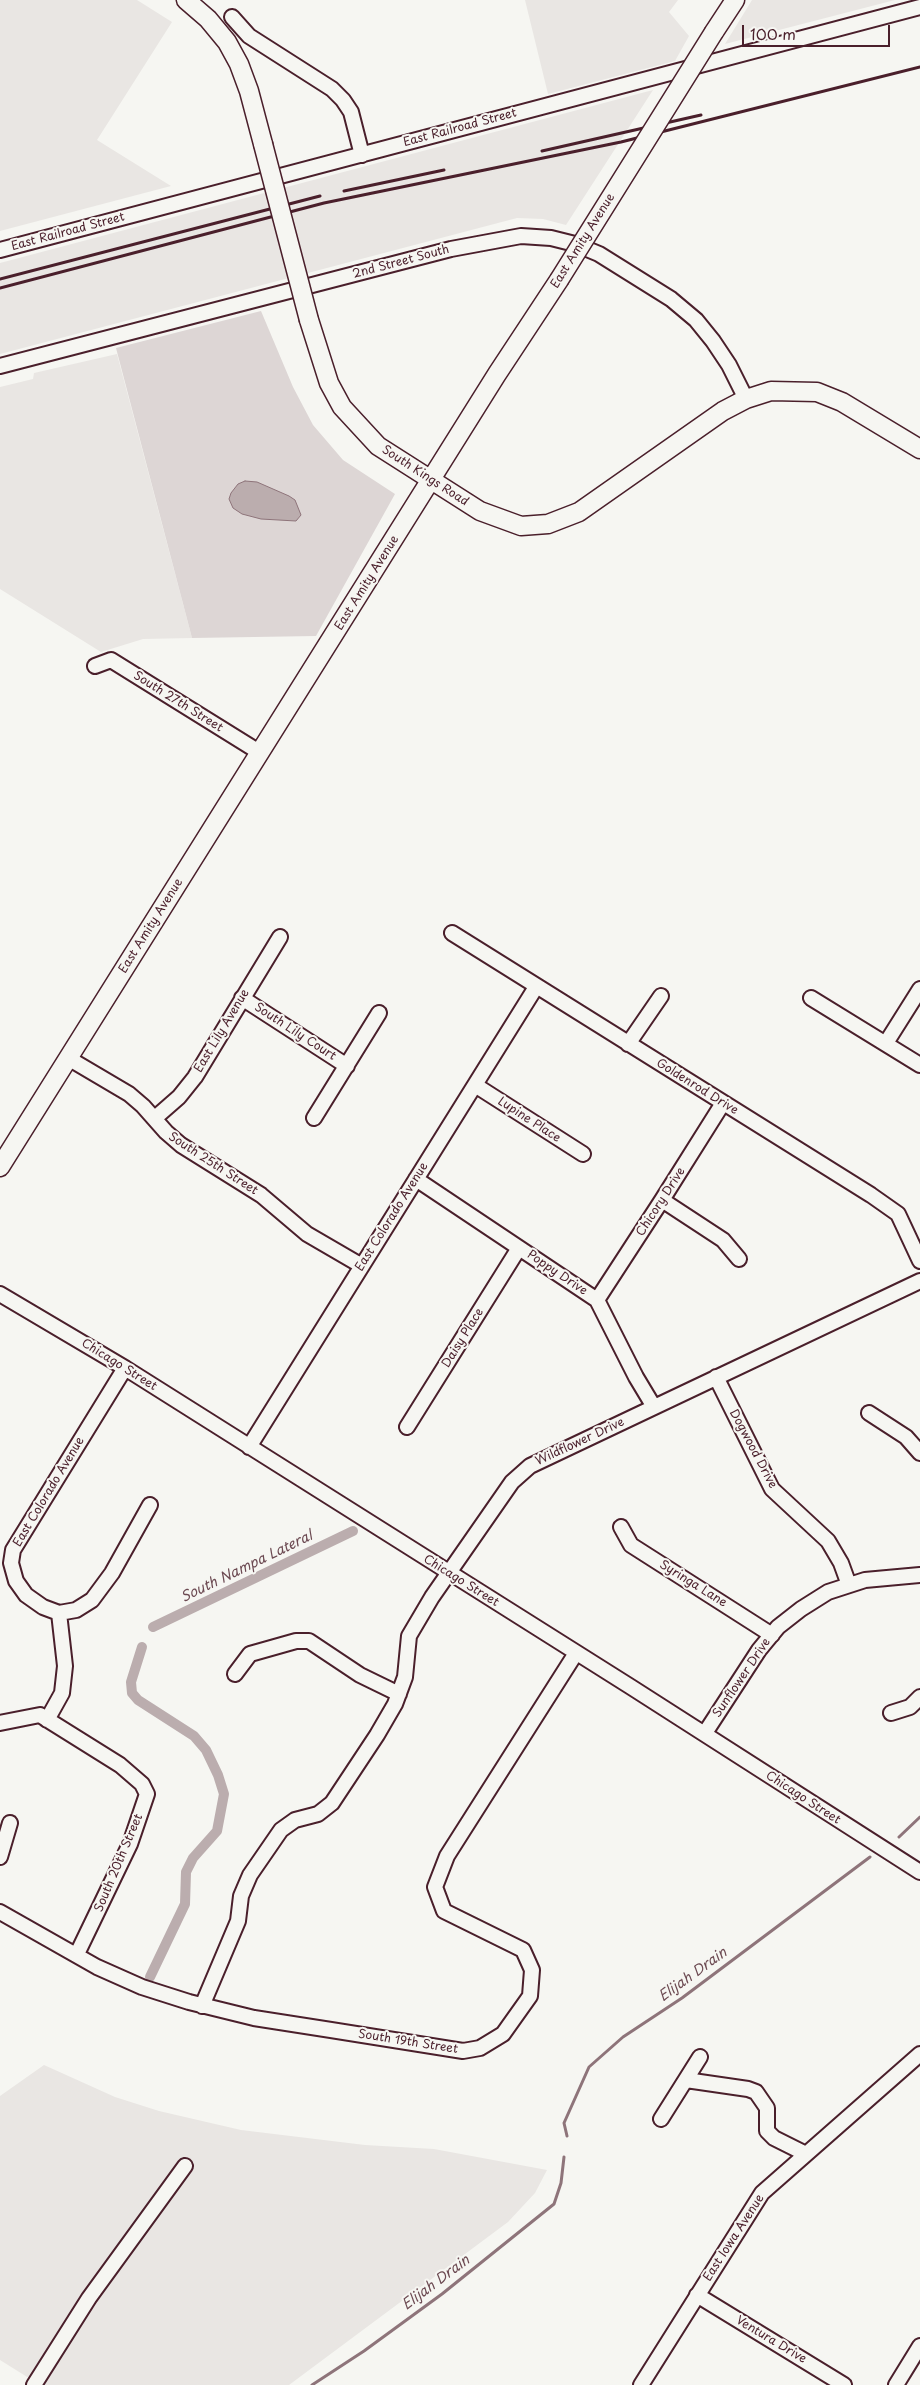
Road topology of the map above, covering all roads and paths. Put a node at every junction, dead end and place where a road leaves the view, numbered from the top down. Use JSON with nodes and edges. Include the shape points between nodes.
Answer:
{"nodes":[{"id":1,"x":186,"y":0,"type":"edge"},
{"id":2,"x":734,"y":0,"type":"edge"},
{"id":3,"x":920,"y":8,"type":"edge"},
{"id":4,"x":232,"y":16,"type":"dead end"},
{"id":5,"x":362,"y":155,"type":"junction"},
{"id":6,"x":0,"y":250,"type":"edge"},
{"id":7,"x":0,"y":366,"type":"edge"},
{"id":8,"x":746,"y":399,"type":"junction"},
{"id":9,"x":920,"y":449,"type":"edge"},
{"id":10,"x":431,"y":480,"type":"junction"},
{"id":11,"x":95,"y":666,"type":"dead end"},
{"id":12,"x":259,"y":752,"type":"junction"},
{"id":13,"x":452,"y":933,"type":"dead end"},
{"id":14,"x":280,"y":936,"type":"dead end"},
{"id":15,"x":536,"y":987,"type":"junction"},
{"id":16,"x":920,"y":989,"type":"edge"},
{"id":17,"x":661,"y":996,"type":"dead end"},
{"id":18,"x":242,"y":998,"type":"junction"},
{"id":19,"x":811,"y":998,"type":"dead end"},
{"id":20,"x":379,"y":1013,"type":"dead end"},
{"id":21,"x":886,"y":1043,"type":"junction"},
{"id":22,"x":628,"y":1044,"type":"junction"},
{"id":23,"x":68,"y":1058,"type":"junction"},
{"id":24,"x":920,"y":1065,"type":"edge"},
{"id":25,"x":347,"y":1066,"type":"junction"},
{"id":26,"x":475,"y":1085,"type":"junction"},
{"id":27,"x":723,"y":1103,"type":"junction"},
{"id":28,"x":155,"y":1118,"type":"junction"},
{"id":29,"x":314,"y":1118,"type":"dead end"},
{"id":30,"x":583,"y":1154,"type":"dead end"},
{"id":31,"x":0,"y":1167,"type":"edge"},
{"id":32,"x":416,"y":1179,"type":"junction"},
{"id":33,"x":662,"y":1200,"type":"junction"},
{"id":34,"x":519,"y":1248,"type":"junction"},
{"id":35,"x":739,"y":1259,"type":"dead end"},
{"id":36,"x":920,"y":1261,"type":"edge"},
{"id":37,"x":362,"y":1266,"type":"junction"},
{"id":38,"x":920,"y":1281,"type":"edge"},
{"id":39,"x":0,"y":1294,"type":"edge"},
{"id":40,"x":597,"y":1300,"type":"junction"},
{"id":41,"x":125,"y":1368,"type":"junction"},
{"id":42,"x":716,"y":1377,"type":"junction"},
{"id":43,"x":654,"y":1407,"type":"junction"},
{"id":44,"x":869,"y":1413,"type":"dead end"},
{"id":45,"x":407,"y":1427,"type":"dead end"},
{"id":46,"x":249,"y":1447,"type":"junction"},
{"id":47,"x":920,"y":1453,"type":"edge"},
{"id":48,"x":150,"y":1505,"type":"dead end"},
{"id":49,"x":622,"y":1527,"type":"dead end"},
{"id":50,"x":449,"y":1573,"type":"junction"},
{"id":51,"x":920,"y":1574,"type":"edge"},
{"id":52,"x":849,"y":1585,"type":"junction"},
{"id":53,"x":59,"y":1614,"type":"junction"},
{"id":54,"x":772,"y":1634,"type":"junction"},
{"id":55,"x":576,"y":1653,"type":"junction"},
{"id":56,"x":235,"y":1674,"type":"dead end"},
{"id":57,"x":399,"y":1694,"type":"junction"},
{"id":58,"x":920,"y":1697,"type":"edge"},
{"id":59,"x":891,"y":1713,"type":"dead end"},
{"id":60,"x":47,"y":1720,"type":"junction"},
{"id":61,"x":0,"y":1723,"type":"edge"},
{"id":62,"x":705,"y":1734,"type":"junction"},
{"id":63,"x":10,"y":1823,"type":"dead end"},
{"id":64,"x":0,"y":1857,"type":"edge"},
{"id":65,"x":920,"y":1872,"type":"edge"},
{"id":66,"x":0,"y":1912,"type":"edge"},
{"id":67,"x":77,"y":1954,"type":"junction"},
{"id":68,"x":202,"y":2006,"type":"junction"},
{"id":69,"x":920,"y":2054,"type":"edge"},
{"id":70,"x":700,"y":2057,"type":"dead end"},
{"id":71,"x":686,"y":2080,"type":"junction"},
{"id":72,"x":661,"y":2119,"type":"dead end"},
{"id":73,"x":806,"y":2154,"type":"junction"},
{"id":74,"x":185,"y":2166,"type":"dead end"},
{"id":75,"x":697,"y":2296,"type":"junction"},
{"id":76,"x":920,"y":2346,"type":"edge"},
{"id":77,"x":34,"y":2385,"type":"edge"},
{"id":78,"x":641,"y":2385,"type":"edge"},
{"id":79,"x":844,"y":2385,"type":"edge"},
{"id":80,"x":896,"y":2385,"type":"edge"}],
"edges":[{"from":1,"to":10,"type":"main road","name":"South Kings Road","bridge":true,"via":[[208,19],[227,42],[239,64],[329,383],[342,407],[378,446]]},
{"from":2,"to":10,"type":"main road","name":"East Amity Avenue","bridge":true},
{"from":3,"to":5,"type":"street","name":"East Railroad Street"},
{"from":4,"to":5,"type":"street","via":[[249,36],[332,89],[343,100],[351,112]]},
{"from":5,"to":6,"type":"street","name":"East Railroad Street"},
{"from":7,"to":8,"type":"street","name":"2nd Street South","via":[[451,249],[521,236],[551,238],[599,254],[671,299],[696,320],[713,341],[729,364]]},
{"from":8,"to":9,"type":"main road","name":"South Kings Road","via":[[771,391],[817,392],[842,402]]},
{"from":8,"to":10,"type":"main road","name":"South Kings Road","via":[[723,411],[579,512],[548,524],[521,526],[480,511]]},
{"from":10,"to":12,"type":"main road","name":"East Amity Avenue"},
{"from":11,"to":12,"type":"street","name":"South 27th Street","via":[[111,660]]},
{"from":12,"to":23,"type":"main road","name":"East Amity Avenue"},
{"from":13,"to":15,"type":"street","name":"Goldenrod Drive"},
{"from":14,"to":18,"type":"street","name":"East Lily Avenue"},
{"from":15,"to":22,"type":"street","name":"Goldenrod Drive"},
{"from":15,"to":26,"type":"street","name":"East Colorado Avenue"},
{"from":16,"to":21,"type":"street"},
{"from":17,"to":22,"type":"street"},
{"from":18,"to":25,"type":"street","name":"South Lily Court"},
{"from":18,"to":28,"type":"street","name":"East Lily Avenue","via":[[195,1077],[179,1097]]},
{"from":19,"to":21,"type":"street"},
{"from":20,"to":25,"type":"street","name":"South Lily Court"},
{"from":21,"to":24,"type":"street"},
{"from":22,"to":27,"type":"street","name":"Goldenrod Drive"},
{"from":23,"to":28,"type":"street","name":"South 25th Street","via":[[129,1094]]},
{"from":23,"to":31,"type":"main road","name":"East Amity Avenue"},
{"from":25,"to":29,"type":"street","name":"South Lily Court"},
{"from":26,"to":30,"type":"street","name":"Lupine Place"},
{"from":26,"to":32,"type":"street","name":"East Colorado Avenue"},
{"from":27,"to":33,"type":"street","name":"Chicory Drive"},
{"from":27,"to":36,"type":"street","name":"Goldenrod Drive","via":[[898,1214]]},
{"from":28,"to":37,"type":"street","name":"South 25th Street","via":[[181,1145],[261,1195],[307,1234]]},
{"from":32,"to":34,"type":"street","name":"Poppy Drive"},
{"from":32,"to":37,"type":"street","name":"East Colorado Avenue"},
{"from":33,"to":35,"type":"street","via":[[723,1240]]},
{"from":33,"to":40,"type":"street","name":"Chicory Drive"},
{"from":34,"to":40,"type":"street","name":"Poppy Drive"},
{"from":34,"to":45,"type":"street","name":"Daisy Place"},
{"from":37,"to":46,"type":"street","name":"East Colorado Avenue"},
{"from":38,"to":42,"type":"street","name":"Wildflower Drive"},
{"from":39,"to":41,"type":"street","name":"Chicago Street"},
{"from":40,"to":43,"type":"street","name":"Poppy Drive"},
{"from":41,"to":46,"type":"street","name":"Chicago Street"},
{"from":41,"to":53,"type":"street","name":"East Colorado Avenue","via":[[13,1550],[11,1563],[16,1581],[26,1595]]},
{"from":42,"to":43,"type":"street","name":"Wildflower Drive"},
{"from":42,"to":52,"type":"street","name":"Dogwood Drive","via":[[772,1489],[828,1541],[841,1562]]},
{"from":43,"to":50,"type":"street","name":"Wildflower Drive","via":[[530,1466],[512,1482]]},
{"from":44,"to":47,"type":"street","via":[[906,1437]]},
{"from":46,"to":50,"type":"street","name":"Chicago Street"},
{"from":48,"to":53,"type":"street","via":[[92,1600],[76,1610]]},
{"from":49,"to":54,"type":"street","name":"Syringa Lane","via":[[631,1545]]},
{"from":50,"to":55,"type":"street","name":"Chicago Street"},
{"from":50,"to":57,"type":"street","name":"Wildflower Drive","via":[[409,1636],[405,1677]]},
{"from":51,"to":52,"type":"street","name":"Sunflower Drive"},
{"from":52,"to":54,"type":"street","name":"Sunflower Drive","via":[[828,1592]]},
{"from":53,"to":60,"type":"street","via":[[65,1666],[62,1693]]},
{"from":54,"to":62,"type":"street","name":"Sunflower Drive"},
{"from":55,"to":62,"type":"street","name":"Chicago Street"},
{"from":55,"to":68,"type":"street","name":"South 19th Street","via":[[446,1856],[435,1887],[444,1910],[522,1950],[532,1970],[530,1996],[503,2034],[480,2048],[464,2051],[254,2018]]},
{"from":56,"to":57,"type":"street","via":[[250,1654],[296,1641],[309,1641],[360,1674]]},
{"from":57,"to":68,"type":"street","name":"Wildflower Drive","via":[[378,1735],[332,1803],[318,1814],[295,1820],[281,1830],[250,1875],[241,1896],[238,1921]]},
{"from":58,"to":59,"type":"street","via":[[910,1707]]},
{"from":60,"to":61,"type":"street","name":"South 20th Street","via":[[40,1715]]},
{"from":60,"to":67,"type":"street","name":"South 20th Street","via":[[120,1765],[142,1784],[147,1794],[130,1844]]},
{"from":62,"to":65,"type":"street","name":"Chicago Street"},
{"from":63,"to":64,"type":"street"},
{"from":66,"to":67,"type":"street","name":"South 19th Street"},
{"from":67,"to":68,"type":"street","name":"South 19th Street","via":[[97,1967],[142,1987]]},
{"from":69,"to":73,"type":"street","name":"East Iowa Avenue"},
{"from":70,"to":71,"type":"street"},
{"from":71,"to":72,"type":"street"},
{"from":71,"to":73,"type":"street","via":[[756,2092],[766,2108],[767,2131]]},
{"from":73,"to":75,"type":"street","name":"East Iowa Avenue","via":[[762,2193]]},
{"from":74,"to":77,"type":"street"},
{"from":75,"to":78,"type":"street","name":"East Iowa Avenue"},
{"from":75,"to":79,"type":"street","name":"Ventura Drive"},
{"from":76,"to":80,"type":"street"}]}
